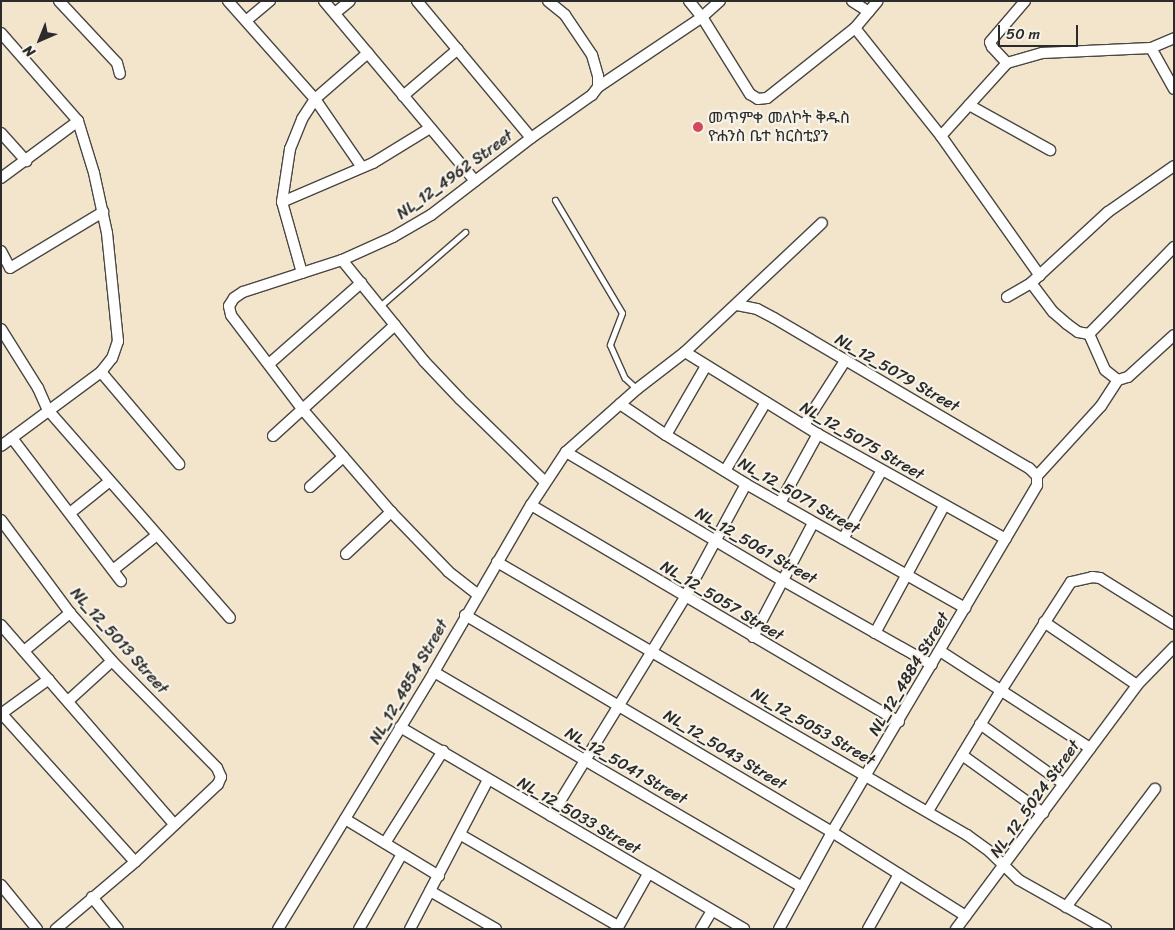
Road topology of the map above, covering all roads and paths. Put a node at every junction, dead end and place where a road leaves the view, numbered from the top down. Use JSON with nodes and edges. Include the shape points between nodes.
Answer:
{"nodes":[{"id":1,"x":59,"y":1,"type":"edge"},
{"id":2,"x":228,"y":1,"type":"edge"},
{"id":3,"x":270,"y":1,"type":"edge"},
{"id":4,"x":324,"y":1,"type":"edge"},
{"id":5,"x":350,"y":1,"type":"edge"},
{"id":6,"x":417,"y":1,"type":"edge"},
{"id":7,"x":548,"y":1,"type":"edge"},
{"id":8,"x":689,"y":1,"type":"edge"},
{"id":9,"x":720,"y":1,"type":"edge"},
{"id":10,"x":852,"y":1,"type":"edge"},
{"id":11,"x":878,"y":1,"type":"edge"},
{"id":12,"x":1025,"y":1,"type":"edge"},
{"id":13,"x":869,"y":12,"type":"junction"},
{"id":14,"x":335,"y":13,"type":"junction"},
{"id":15,"x":702,"y":17,"type":"junction"},
{"id":16,"x":246,"y":20,"type":"junction"},
{"id":17,"x":855,"y":28,"type":"junction"},
{"id":18,"x":1,"y":33,"type":"edge"},
{"id":19,"x":1174,"y":38,"type":"edge"},
{"id":20,"x":1151,"y":48,"type":"junction"},
{"id":21,"x":458,"y":49,"type":"junction"},
{"id":22,"x":368,"y":53,"type":"junction"},
{"id":23,"x":1007,"y":63,"type":"junction"},
{"id":24,"x":120,"y":74,"type":"dead end"},
{"id":25,"x":598,"y":87,"type":"junction"},
{"id":26,"x":1174,"y":90,"type":"edge"},
{"id":27,"x":403,"y":96,"type":"junction"},
{"id":28,"x":315,"y":99,"type":"junction"},
{"id":29,"x":969,"y":105,"type":"junction"},
{"id":30,"x":78,"y":120,"type":"junction"},
{"id":31,"x":430,"y":128,"type":"junction"},
{"id":32,"x":1,"y":133,"type":"edge"},
{"id":33,"x":941,"y":136,"type":"junction"},
{"id":34,"x":531,"y":138,"type":"junction"},
{"id":35,"x":1050,"y":150,"type":"dead end"},
{"id":36,"x":26,"y":161,"type":"junction"},
{"id":37,"x":361,"y":166,"type":"junction"},
{"id":38,"x":1174,"y":166,"type":"edge"},
{"id":39,"x":1,"y":178,"type":"edge"},
{"id":40,"x":475,"y":181,"type":"junction"},
{"id":41,"x":554,"y":200,"type":"dead end"},
{"id":42,"x":282,"y":202,"type":"junction"},
{"id":43,"x":103,"y":212,"type":"junction"},
{"id":44,"x":822,"y":223,"type":"dead end"},
{"id":45,"x":465,"y":232,"type":"dead end"},
{"id":46,"x":1174,"y":247,"type":"edge"},
{"id":47,"x":1,"y":252,"type":"edge"},
{"id":48,"x":342,"y":260,"type":"junction"},
{"id":49,"x":6,"y":272,"type":"edge"},
{"id":50,"x":302,"y":273,"type":"junction"},
{"id":51,"x":1040,"y":276,"type":"junction"},
{"id":52,"x":361,"y":283,"type":"junction"},
{"id":53,"x":1031,"y":283,"type":"junction"},
{"id":54,"x":1007,"y":297,"type":"dead end"},
{"id":55,"x":737,"y":305,"type":"junction"},
{"id":56,"x":380,"y":307,"type":"junction"},
{"id":57,"x":395,"y":325,"type":"junction"},
{"id":58,"x":1,"y":329,"type":"edge"},
{"id":59,"x":1089,"y":334,"type":"junction"},
{"id":60,"x":1174,"y":335,"type":"edge"},
{"id":61,"x":685,"y":352,"type":"junction"},
{"id":62,"x":845,"y":361,"type":"junction"},
{"id":63,"x":269,"y":364,"type":"junction"},
{"id":64,"x":706,"y":366,"type":"junction"},
{"id":65,"x":101,"y":372,"type":"junction"},
{"id":66,"x":1118,"y":380,"type":"junction"},
{"id":67,"x":637,"y":389,"type":"junction"},
{"id":68,"x":766,"y":402,"type":"junction"},
{"id":69,"x":620,"y":404,"type":"junction"},
{"id":70,"x":48,"y":410,"type":"junction"},
{"id":71,"x":303,"y":410,"type":"junction"},
{"id":72,"x":804,"y":425,"type":"junction"},
{"id":73,"x":818,"y":434,"type":"junction"},
{"id":74,"x":666,"y":435,"type":"junction"},
{"id":75,"x":273,"y":436,"type":"dead end"},
{"id":76,"x":12,"y":438,"type":"junction"},
{"id":77,"x":1,"y":446,"type":"edge"},
{"id":78,"x":566,"y":452,"type":"junction"},
{"id":79,"x":344,"y":457,"type":"junction"},
{"id":80,"x":179,"y":464,"type":"dead end"},
{"id":81,"x":882,"y":470,"type":"junction"},
{"id":82,"x":726,"y":471,"type":"junction"},
{"id":83,"x":1037,"y":476,"type":"junction"},
{"id":84,"x":110,"y":481,"type":"junction"},
{"id":85,"x":545,"y":482,"type":"junction"},
{"id":86,"x":746,"y":484,"type":"junction"},
{"id":87,"x":310,"y":487,"type":"dead end"},
{"id":88,"x":780,"y":503,"type":"junction"},
{"id":89,"x":530,"y":505,"type":"junction"},
{"id":90,"x":944,"y":506,"type":"junction"},
{"id":91,"x":391,"y":512,"type":"junction"},
{"id":92,"x":70,"y":513,"type":"junction"},
{"id":93,"x":1,"y":520,"type":"edge"},
{"id":94,"x":813,"y":522,"type":"junction"},
{"id":95,"x":157,"y":535,"type":"junction"},
{"id":96,"x":843,"y":539,"type":"junction"},
{"id":97,"x":1006,"y":539,"type":"junction"},
{"id":98,"x":715,"y":540,"type":"junction"},
{"id":99,"x":346,"y":554,"type":"dead end"},
{"id":100,"x":497,"y":562,"type":"junction"},
{"id":101,"x":113,"y":570,"type":"junction"},
{"id":102,"x":905,"y":576,"type":"junction"},
{"id":103,"x":782,"y":580,"type":"junction"},
{"id":104,"x":121,"y":582,"type":"dead end"},
{"id":105,"x":477,"y":594,"type":"junction"},
{"id":106,"x":685,"y":596,"type":"junction"},
{"id":107,"x":965,"y":608,"type":"junction"},
{"id":108,"x":70,"y":613,"type":"junction"},
{"id":109,"x":465,"y":615,"type":"junction"},
{"id":110,"x":230,"y":618,"type":"dead end"},
{"id":111,"x":1044,"y":622,"type":"junction"},
{"id":112,"x":1174,"y":624,"type":"edge"},
{"id":113,"x":1,"y":625,"type":"edge"},
{"id":114,"x":875,"y":633,"type":"junction"},
{"id":115,"x":753,"y":637,"type":"junction"},
{"id":116,"x":1174,"y":647,"type":"edge"},
{"id":117,"x":24,"y":651,"type":"junction"},
{"id":118,"x":652,"y":651,"type":"junction"},
{"id":119,"x":940,"y":651,"type":"junction"},
{"id":120,"x":112,"y":661,"type":"junction"},
{"id":121,"x":932,"y":665,"type":"junction"},
{"id":122,"x":434,"y":672,"type":"junction"},
{"id":123,"x":49,"y":679,"type":"junction"},
{"id":124,"x":1137,"y":685,"type":"junction"},
{"id":125,"x":1000,"y":692,"type":"junction"},
{"id":126,"x":68,"y":701,"type":"junction"},
{"id":127,"x":620,"y":706,"type":"junction"},
{"id":128,"x":2,"y":713,"type":"edge"},
{"id":129,"x":899,"y":722,"type":"junction"},
{"id":130,"x":980,"y":724,"type":"junction"},
{"id":131,"x":400,"y":727,"type":"junction"},
{"id":132,"x":1090,"y":748,"type":"junction"},
{"id":133,"x":442,"y":751,"type":"junction"},
{"id":134,"x":962,"y":755,"type":"junction"},
{"id":135,"x":585,"y":759,"type":"junction"},
{"id":136,"x":866,"y":776,"type":"junction"},
{"id":137,"x":488,"y":780,"type":"junction"},
{"id":138,"x":1064,"y":784,"type":"junction"},
{"id":139,"x":1155,"y":788,"type":"dead end"},
{"id":140,"x":928,"y":811,"type":"junction"},
{"id":141,"x":1043,"y":813,"type":"junction"},
{"id":142,"x":551,"y":816,"type":"junction"},
{"id":143,"x":345,"y":818,"type":"junction"},
{"id":144,"x":174,"y":824,"type":"junction"},
{"id":145,"x":832,"y":832,"type":"junction"},
{"id":146,"x":461,"y":835,"type":"junction"},
{"id":147,"x":384,"y":843,"type":"junction"},
{"id":148,"x":402,"y":854,"type":"junction"},
{"id":149,"x":134,"y":862,"type":"junction"},
{"id":150,"x":1004,"y":866,"type":"junction"},
{"id":151,"x":648,"y":874,"type":"junction"},
{"id":152,"x":899,"y":874,"type":"junction"},
{"id":153,"x":439,"y":876,"type":"junction"},
{"id":154,"x":1,"y":886,"type":"edge"},
{"id":155,"x":802,"y":887,"type":"junction"},
{"id":156,"x":430,"y":891,"type":"junction"},
{"id":157,"x":92,"y":897,"type":"junction"},
{"id":158,"x":1066,"y":907,"type":"junction"},
{"id":159,"x":712,"y":911,"type":"junction"},
{"id":160,"x":966,"y":916,"type":"junction"},
{"id":161,"x":618,"y":927,"type":"edge"},
{"id":162,"x":37,"y":929,"type":"edge"},
{"id":163,"x":56,"y":929,"type":"edge"},
{"id":164,"x":118,"y":929,"type":"edge"},
{"id":165,"x":278,"y":929,"type":"edge"},
{"id":166,"x":359,"y":929,"type":"edge"},
{"id":167,"x":410,"y":929,"type":"edge"},
{"id":168,"x":496,"y":929,"type":"edge"},
{"id":169,"x":701,"y":929,"type":"edge"},
{"id":170,"x":744,"y":929,"type":"edge"},
{"id":171,"x":779,"y":929,"type":"edge"},
{"id":172,"x":868,"y":929,"type":"edge"},
{"id":173,"x":956,"y":929,"type":"edge"},
{"id":174,"x":1106,"y":929,"type":"edge"}],
"edges":[{"from":1,"to":24,"type":"street","via":[[112,57]]},
{"from":2,"to":16,"type":"street"},
{"from":3,"to":16,"type":"street"},
{"from":4,"to":14,"type":"street"},
{"from":5,"to":14,"type":"street"},
{"from":6,"to":21,"type":"street"},
{"from":7,"to":25,"type":"street","via":[[565,15],[592,55]]},
{"from":8,"to":15,"type":"street"},
{"from":9,"to":15,"type":"street","name":"NL_12_4962 Street"},
{"from":10,"to":13,"type":"street"},
{"from":11,"to":13,"type":"street"},
{"from":12,"to":23,"type":"street","via":[[990,42]]},
{"from":13,"to":17,"type":"street"},
{"from":14,"to":22,"type":"street"},
{"from":15,"to":17,"type":"street","via":[[750,94],[758,99],[767,98]]},
{"from":15,"to":25,"type":"street","name":"NL_12_4962 Street"},
{"from":16,"to":28,"type":"street"},
{"from":17,"to":33,"type":"street"},
{"from":18,"to":30,"type":"street"},
{"from":19,"to":20,"type":"street"},
{"from":20,"to":23,"type":"street","via":[[1042,53]]},
{"from":20,"to":26,"type":"street"},
{"from":21,"to":27,"type":"street"},
{"from":21,"to":34,"type":"street"},
{"from":22,"to":27,"type":"street"},
{"from":22,"to":28,"type":"street"},
{"from":23,"to":29,"type":"street"},
{"from":25,"to":34,"type":"street","name":"NL_12_4962 Street","via":[[592,95]]},
{"from":27,"to":31,"type":"street"},
{"from":28,"to":37,"type":"street"},
{"from":28,"to":42,"type":"street","via":[[302,119],[290,149]]},
{"from":29,"to":33,"type":"street"},
{"from":29,"to":35,"type":"street"},
{"from":30,"to":36,"type":"street"},
{"from":30,"to":43,"type":"street"},
{"from":31,"to":37,"type":"street","via":[[378,160]]},
{"from":31,"to":40,"type":"street"},
{"from":32,"to":36,"type":"street"},
{"from":33,"to":51,"type":"street"},
{"from":34,"to":40,"type":"street","name":"NL_12_4962 Street"},
{"from":36,"to":39,"type":"street"},
{"from":37,"to":42,"type":"street"},
{"from":38,"to":51,"type":"street","via":[[1108,212]]},
{"from":40,"to":48,"type":"street","name":"NL_12_4962 Street","via":[[424,219]]},
{"from":41,"to":67,"type":"lane","via":[[622,313],[610,345],[625,378]]},
{"from":42,"to":50,"type":"street"},
{"from":43,"to":49,"type":"street"},
{"from":43,"to":65,"type":"street","via":[[118,341],[112,358]]},
{"from":44,"to":55,"type":"street","name":"NL_12_4854 Street"},
{"from":45,"to":56,"type":"lane"},
{"from":46,"to":59,"type":"street"},
{"from":47,"to":49,"type":"street"},
{"from":48,"to":50,"type":"street","name":"NL_12_4962 Street"},
{"from":48,"to":52,"type":"street"},
{"from":50,"to":63,"type":"street","name":"NL_12_4962 Street","via":[[243,292],[229,306],[231,315]]},
{"from":51,"to":53,"type":"street"},
{"from":52,"to":56,"type":"street"},
{"from":52,"to":63,"type":"street"},
{"from":53,"to":54,"type":"street"},
{"from":53,"to":59,"type":"street","via":[[1053,312],[1078,332]]},
{"from":55,"to":61,"type":"street","name":"NL_12_4854 Street"},
{"from":55,"to":62,"type":"street","name":"NL_12_5079 Street","via":[[756,309],[774,318]]},
{"from":56,"to":57,"type":"street"},
{"from":57,"to":71,"type":"street"},
{"from":57,"to":85,"type":"street","via":[[460,399]]},
{"from":58,"to":70,"type":"street"},
{"from":59,"to":66,"type":"street","via":[[1105,370]]},
{"from":60,"to":66,"type":"street","via":[[1128,377]]},
{"from":61,"to":64,"type":"street","name":"NL_12_5075 Street"},
{"from":61,"to":67,"type":"street","name":"NL_12_4854 Street"},
{"from":62,"to":72,"type":"street"},
{"from":62,"to":83,"type":"street","name":"NL_12_5079 Street","via":[[1030,468]]},
{"from":63,"to":71,"type":"street"},
{"from":64,"to":68,"type":"street","name":"NL_12_5075 Street"},
{"from":64,"to":74,"type":"street"},
{"from":65,"to":70,"type":"street"},
{"from":65,"to":80,"type":"street"},
{"from":66,"to":83,"type":"street","via":[[1101,406]]},
{"from":67,"to":69,"type":"street","name":"NL_12_4854 Street"},
{"from":68,"to":72,"type":"street","name":"NL_12_5075 Street"},
{"from":68,"to":82,"type":"street"},
{"from":69,"to":74,"type":"street","name":"NL_12_5071 Street"},
{"from":69,"to":78,"type":"street","name":"NL_12_4854 Street"},
{"from":70,"to":76,"type":"street"},
{"from":70,"to":84,"type":"street"},
{"from":71,"to":75,"type":"street"},
{"from":71,"to":79,"type":"street"},
{"from":72,"to":73,"type":"street","name":"NL_12_5075 Street"},
{"from":73,"to":81,"type":"street","name":"NL_12_5075 Street"},
{"from":73,"to":88,"type":"street"},
{"from":74,"to":82,"type":"street","name":"NL_12_5071 Street"},
{"from":76,"to":77,"type":"street"},
{"from":76,"to":92,"type":"street"},
{"from":78,"to":85,"type":"street","name":"NL_12_4854 Street"},
{"from":78,"to":98,"type":"street","name":"NL_12_5061 Street"},
{"from":79,"to":87,"type":"street"},
{"from":79,"to":91,"type":"street"},
{"from":81,"to":90,"type":"street","name":"NL_12_5075 Street"},
{"from":81,"to":96,"type":"street"},
{"from":82,"to":86,"type":"street","name":"NL_12_5071 Street"},
{"from":83,"to":97,"type":"street","name":"NL_12_4884 Street","via":[[1037,485]]},
{"from":84,"to":92,"type":"street"},
{"from":84,"to":95,"type":"street"},
{"from":85,"to":89,"type":"street","name":"NL_12_4854 Street"},
{"from":86,"to":88,"type":"street","name":"NL_12_5071 Street"},
{"from":86,"to":98,"type":"street"},
{"from":88,"to":94,"type":"street","name":"NL_12_5071 Street"},
{"from":89,"to":100,"type":"street","name":"NL_12_4854 Street"},
{"from":89,"to":106,"type":"street","name":"NL_12_5057 Street"},
{"from":90,"to":97,"type":"street","name":"NL_12_5075 Street"},
{"from":90,"to":102,"type":"street"},
{"from":91,"to":99,"type":"street"},
{"from":91,"to":105,"type":"street","via":[[448,571]]},
{"from":92,"to":101,"type":"street"},
{"from":93,"to":108,"type":"street","name":"NL_12_5013 Street"},
{"from":94,"to":96,"type":"street","name":"NL_12_5071 Street"},
{"from":94,"to":103,"type":"street"},
{"from":95,"to":101,"type":"street"},
{"from":95,"to":110,"type":"street"},
{"from":96,"to":102,"type":"street","name":"NL_12_5071 Street"},
{"from":97,"to":107,"type":"street","name":"NL_12_4884 Street"},
{"from":98,"to":103,"type":"street","name":"NL_12_5061 Street"},
{"from":98,"to":106,"type":"street"},
{"from":100,"to":105,"type":"street","name":"NL_12_4854 Street"},
{"from":100,"to":118,"type":"street","name":"NL_12_5053 Street"},
{"from":101,"to":104,"type":"street"},
{"from":102,"to":107,"type":"street","name":"NL_12_5071 Street"},
{"from":102,"to":114,"type":"street"},
{"from":103,"to":114,"type":"street","name":"NL_12_5061 Street"},
{"from":103,"to":115,"type":"street"},
{"from":105,"to":109,"type":"street","name":"NL_12_4854 Street"},
{"from":106,"to":115,"type":"street","name":"NL_12_5057 Street"},
{"from":106,"to":118,"type":"street"},
{"from":107,"to":119,"type":"street","name":"NL_12_4884 Street"},
{"from":108,"to":117,"type":"street"},
{"from":108,"to":120,"type":"street","name":"NL_12_5013 Street"},
{"from":109,"to":122,"type":"street","name":"NL_12_4854 Street"},
{"from":109,"to":127,"type":"street","name":"NL_12_5043 Street"},
{"from":111,"to":112,"type":"street","via":[[1071,582],[1100,578]]},
{"from":111,"to":124,"type":"street"},
{"from":111,"to":125,"type":"street"},
{"from":113,"to":117,"type":"street"},
{"from":114,"to":121,"type":"street","name":"NL_12_5061 Street"},
{"from":115,"to":129,"type":"street","name":"NL_12_5057 Street"},
{"from":116,"to":124,"type":"street","name":"NL_12_5024 Street"},
{"from":117,"to":123,"type":"street"},
{"from":118,"to":127,"type":"street"},
{"from":118,"to":136,"type":"street","name":"NL_12_5053 Street"},
{"from":119,"to":121,"type":"street","name":"NL_12_4884 Street"},
{"from":119,"to":125,"type":"street"},
{"from":120,"to":126,"type":"street"},
{"from":120,"to":144,"type":"street","name":"NL_12_5013 Street","via":[[217,768],[221,776],[218,784]]},
{"from":121,"to":129,"type":"street","name":"NL_12_4884 Street"},
{"from":122,"to":131,"type":"street","name":"NL_12_4854 Street"},
{"from":122,"to":135,"type":"street","name":"NL_12_5041 Street"},
{"from":123,"to":126,"type":"street"},
{"from":123,"to":128,"type":"street"},
{"from":124,"to":132,"type":"street","name":"NL_12_5024 Street"},
{"from":125,"to":130,"type":"street"},
{"from":125,"to":132,"type":"street"},
{"from":126,"to":144,"type":"street"},
{"from":127,"to":135,"type":"street"},
{"from":127,"to":145,"type":"street","name":"NL_12_5043 Street"},
{"from":128,"to":149,"type":"street"},
{"from":129,"to":136,"type":"street","name":"NL_12_4884 Street"},
{"from":130,"to":134,"type":"street"},
{"from":130,"to":138,"type":"street"},
{"from":131,"to":133,"type":"street","name":"NL_12_5033 Street"},
{"from":131,"to":143,"type":"street","name":"NL_12_4854 Street"},
{"from":132,"to":138,"type":"street","name":"NL_12_5024 Street"},
{"from":133,"to":137,"type":"street","name":"NL_12_5033 Street"},
{"from":133,"to":147,"type":"street"},
{"from":134,"to":140,"type":"street"},
{"from":134,"to":141,"type":"street"},
{"from":135,"to":142,"type":"street"},
{"from":135,"to":155,"type":"street","name":"NL_12_5041 Street"},
{"from":136,"to":140,"type":"street","name":"NL_12_5053 Street"},
{"from":136,"to":145,"type":"street","name":"NL_12_4884 Street"},
{"from":137,"to":142,"type":"street","name":"NL_12_5033 Street"},
{"from":137,"to":146,"type":"street"},
{"from":138,"to":141,"type":"street","name":"NL_12_5024 Street"},
{"from":139,"to":158,"type":"street"},
{"from":140,"to":150,"type":"street","name":"NL_12_5053 Street","via":[[967,834]]},
{"from":141,"to":150,"type":"street","name":"NL_12_5024 Street"},
{"from":142,"to":151,"type":"street","name":"NL_12_5033 Street"},
{"from":143,"to":147,"type":"street"},
{"from":143,"to":165,"type":"street","name":"NL_12_4854 Street"},
{"from":144,"to":149,"type":"street"},
{"from":145,"to":152,"type":"street","name":"NL_12_5043 Street"},
{"from":145,"to":155,"type":"street","name":"NL_12_4884 Street"},
{"from":146,"to":153,"type":"street"},
{"from":146,"to":161,"type":"street"},
{"from":147,"to":148,"type":"street"},
{"from":148,"to":153,"type":"street"},
{"from":148,"to":166,"type":"street"},
{"from":149,"to":157,"type":"street"},
{"from":150,"to":158,"type":"street","name":"NL_12_5053 Street","via":[[1019,880]]},
{"from":150,"to":160,"type":"street","name":"NL_12_5024 Street"},
{"from":151,"to":159,"type":"street","name":"NL_12_5033 Street"},
{"from":151,"to":161,"type":"street"},
{"from":152,"to":160,"type":"street","name":"NL_12_5043 Street"},
{"from":152,"to":172,"type":"street"},
{"from":153,"to":156,"type":"street"},
{"from":154,"to":162,"type":"street"},
{"from":155,"to":171,"type":"street","name":"NL_12_4884 Street"},
{"from":156,"to":167,"type":"street"},
{"from":156,"to":168,"type":"street"},
{"from":157,"to":163,"type":"street"},
{"from":157,"to":164,"type":"street"},
{"from":158,"to":174,"type":"street","name":"NL_12_5053 Street"},
{"from":159,"to":169,"type":"street"},
{"from":159,"to":170,"type":"street","name":"NL_12_5033 Street"},
{"from":160,"to":173,"type":"street","name":"NL_12_5024 Street"}]}
